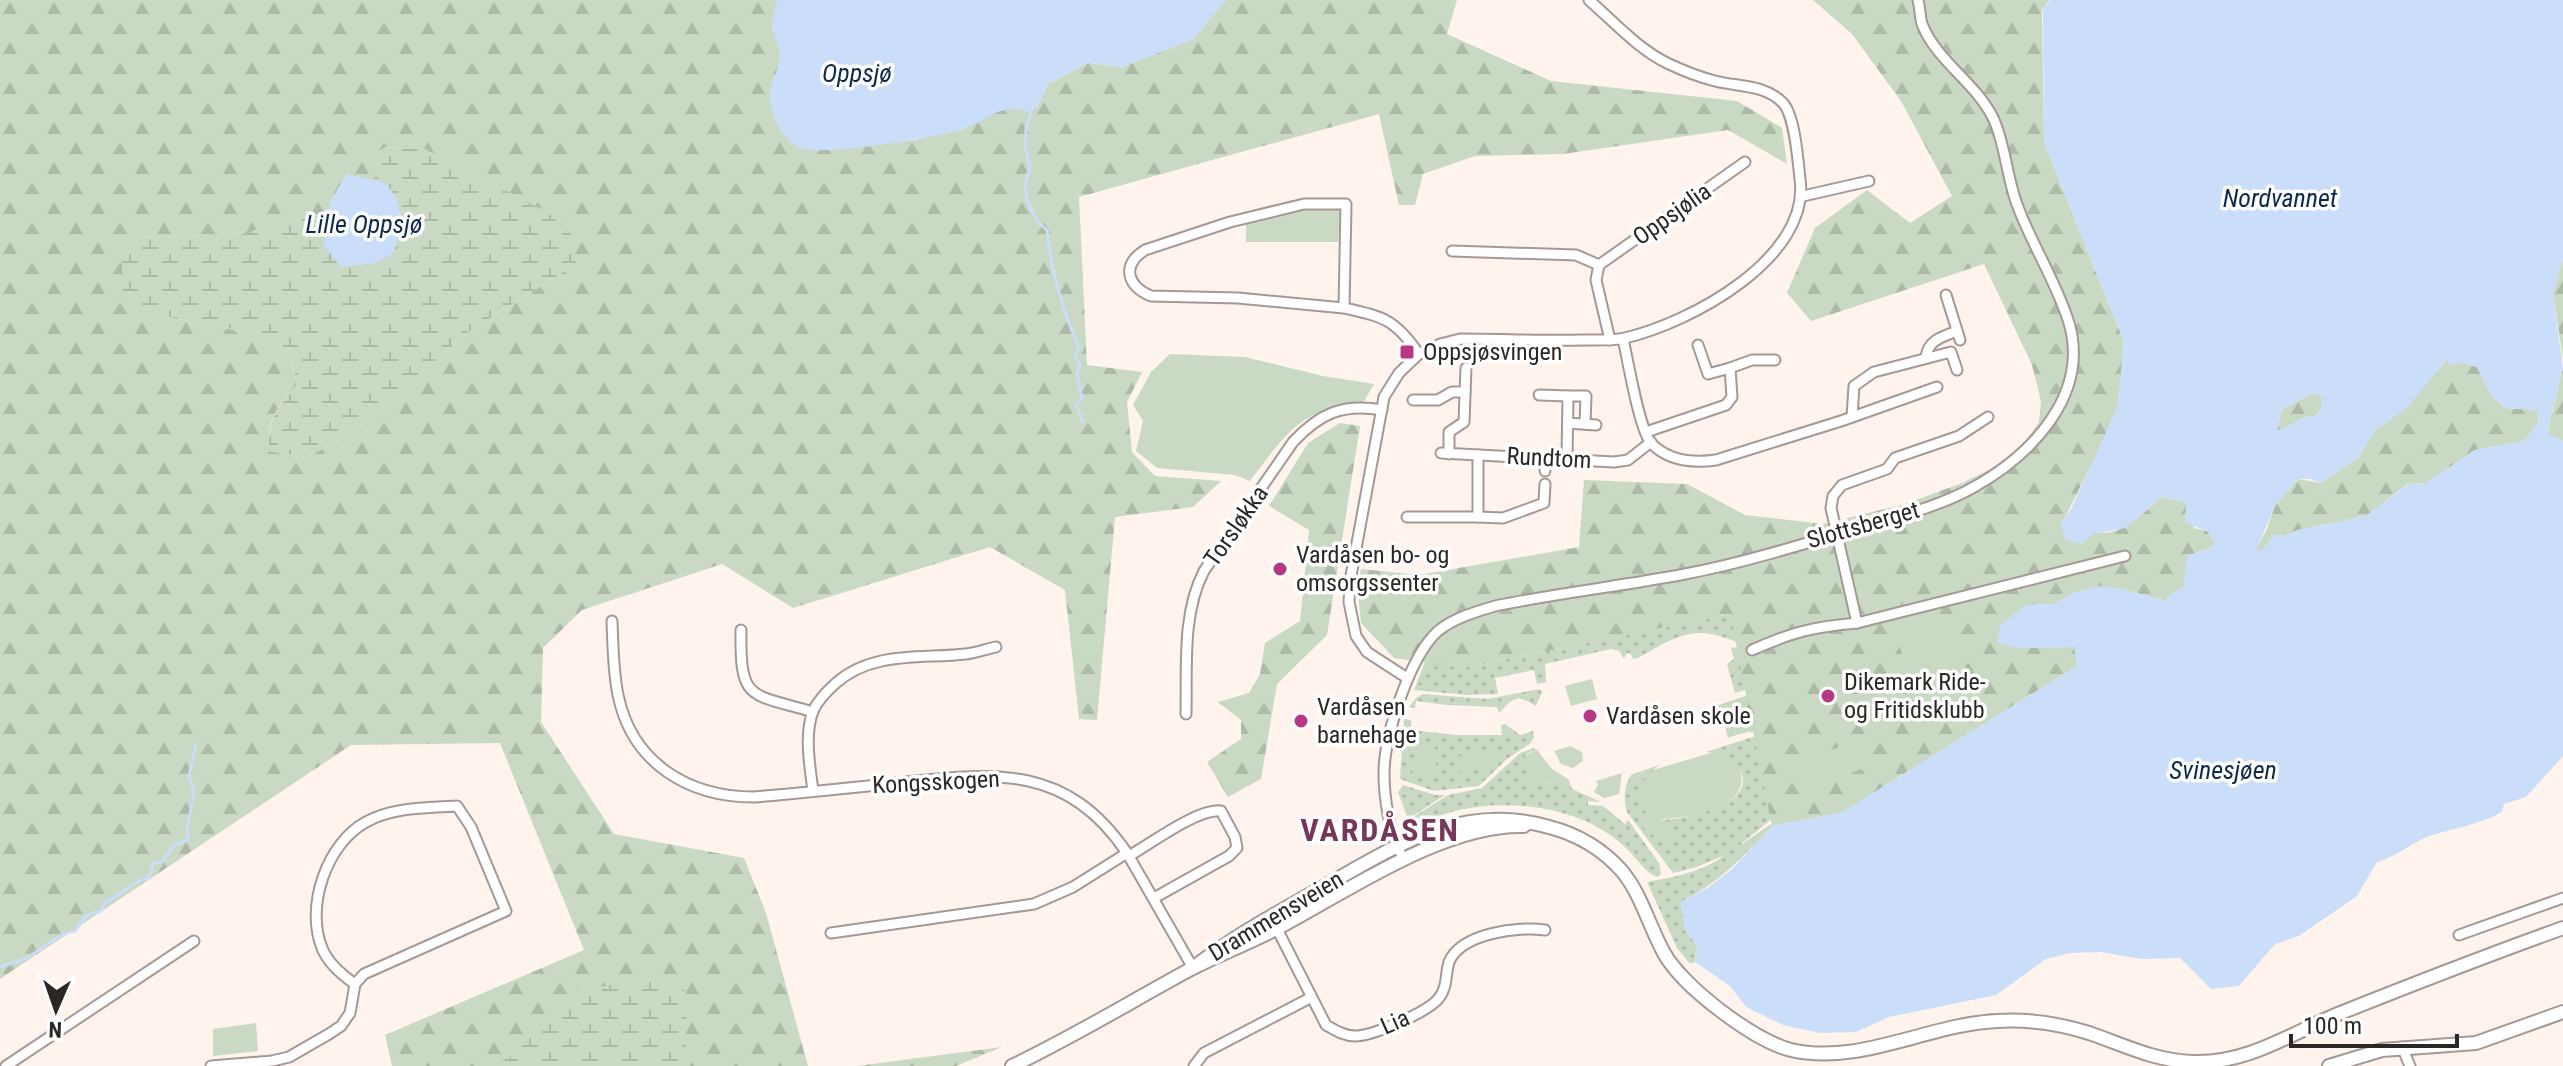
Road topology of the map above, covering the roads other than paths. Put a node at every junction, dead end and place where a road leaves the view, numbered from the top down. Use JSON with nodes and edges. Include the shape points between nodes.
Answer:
{"nodes":[{"id":1,"x":1589,"y":0,"type":"edge"},
{"id":2,"x":1918,"y":0,"type":"edge"},
{"id":3,"x":1745,"y":162,"type":"dead end"},
{"id":4,"x":1869,"y":181,"type":"dead end"},
{"id":5,"x":1803,"y":196,"type":"junction"},
{"id":6,"x":1452,"y":251,"type":"dead end"},
{"id":7,"x":1599,"y":265,"type":"junction"},
{"id":8,"x":1946,"y":295,"type":"dead end"},
{"id":9,"x":1344,"y":308,"type":"junction"},
{"id":10,"x":1623,"y":339,"type":"junction"},
{"id":11,"x":1610,"y":340,"type":"junction"},
{"id":12,"x":1698,"y":345,"type":"dead end"},
{"id":13,"x":1419,"y":354,"type":"junction"},
{"id":14,"x":1926,"y":357,"type":"junction"},
{"id":15,"x":1775,"y":360,"type":"dead end"},
{"id":16,"x":1466,"y":368,"type":"dead end"},
{"id":17,"x":1730,"y":368,"type":"junction"},
{"id":18,"x":1957,"y":370,"type":"dead end"},
{"id":19,"x":1708,"y":374,"type":"junction"},
{"id":20,"x":1711,"y":385,"type":"dead end"},
{"id":21,"x":1937,"y":387,"type":"dead end"},
{"id":22,"x":1465,"y":392,"type":"junction"},
{"id":23,"x":1539,"y":395,"type":"dead end"},
{"id":24,"x":1568,"y":396,"type":"junction"},
{"id":25,"x":1413,"y":400,"type":"dead end"},
{"id":26,"x":1382,"y":410,"type":"junction"},
{"id":27,"x":1852,"y":417,"type":"junction"},
{"id":28,"x":1988,"y":417,"type":"dead end"},
{"id":29,"x":1568,"y":423,"type":"junction"},
{"id":30,"x":1585,"y":424,"type":"junction"},
{"id":31,"x":1596,"y":425,"type":"dead end"},
{"id":32,"x":1646,"y":432,"type":"junction"},
{"id":33,"x":1651,"y":442,"type":"junction"},
{"id":34,"x":1478,"y":455,"type":"junction"},
{"id":35,"x":1545,"y":458,"type":"junction"},
{"id":36,"x":1567,"y":459,"type":"junction"},
{"id":37,"x":1545,"y":471,"type":"dead end"},
{"id":38,"x":1545,"y":484,"type":"dead end"},
{"id":39,"x":1407,"y":517,"type":"dead end"},
{"id":40,"x":1478,"y":517,"type":"junction"},
{"id":41,"x":1837,"y":534,"type":"junction"},
{"id":42,"x":2125,"y":556,"type":"dead end"},
{"id":43,"x":612,"y":621,"type":"dead end"},
{"id":44,"x":1857,"y":623,"type":"junction"},
{"id":45,"x":741,"y":630,"type":"dead end"},
{"id":46,"x":996,"y":647,"type":"dead end"},
{"id":47,"x":1752,"y":650,"type":"dead end"},
{"id":48,"x":1407,"y":678,"type":"junction"},
{"id":49,"x":813,"y":712,"type":"junction"},
{"id":50,"x":1186,"y":714,"type":"dead end"},
{"id":51,"x":813,"y":791,"type":"junction"},
{"id":52,"x":1542,"y":825,"type":"junction"},
{"id":53,"x":1397,"y":847,"type":"junction"},
{"id":54,"x":1128,"y":855,"type":"junction"},
{"id":55,"x":1404,"y":860,"type":"junction"},
{"id":56,"x":1154,"y":898,"type":"junction"},
{"id":57,"x":2563,"y":898,"type":"edge"},
{"id":58,"x":1273,"y":922,"type":"junction"},
{"id":59,"x":2563,"y":928,"type":"edge"},
{"id":60,"x":1545,"y":930,"type":"dead end"},
{"id":61,"x":831,"y":933,"type":"dead end"},
{"id":62,"x":2459,"y":935,"type":"dead end"},
{"id":63,"x":194,"y":941,"type":"dead end"},
{"id":64,"x":1193,"y":968,"type":"junction"},
{"id":65,"x":355,"y":984,"type":"junction"},
{"id":66,"x":1310,"y":998,"type":"junction"},
{"id":67,"x":2563,"y":1012,"type":"edge"},
{"id":68,"x":2402,"y":1047,"type":"junction"},
{"id":69,"x":6,"y":1066,"type":"edge"},
{"id":70,"x":211,"y":1066,"type":"edge"},
{"id":71,"x":1012,"y":1066,"type":"edge"},
{"id":72,"x":1194,"y":1066,"type":"edge"},
{"id":73,"x":2329,"y":1066,"type":"edge"},
{"id":74,"x":2410,"y":1066,"type":"edge"}],
"edges":[{"from":1,"to":5,"type":"street","via":[[1666,63],[1773,94],[1786,106],[1792,124]]},
{"from":2,"to":41,"type":"street","name":"Slottsberget","via":[[1922,23],[1935,47],[1977,92],[1995,122],[2016,203],[2069,324],[2072,371],[2049,424],[2004,468],[1943,502]]},
{"from":3,"to":7,"type":"street","name":"Oppsjølia"},
{"from":4,"to":5,"type":"street"},
{"from":5,"to":10,"type":"street","via":[[1786,238],[1762,264],[1702,308]]},
{"from":6,"to":7,"type":"street","via":[[1576,255]]},
{"from":7,"to":11,"type":"street","via":[[1596,280]]},
{"from":8,"to":14,"type":"street","via":[[1958,336],[1934,340]]},
{"from":9,"to":9,"type":"street","via":[[1151,296],[1131,280],[1130,267],[1145,250],[1230,222],[1304,204],[1346,204]]},
{"from":9,"to":13,"type":"street","via":[[1384,317]]},
{"from":10,"to":11,"type":"street"},
{"from":10,"to":32,"type":"street"},
{"from":11,"to":13,"type":"street","via":[[1460,339]]},
{"from":12,"to":19,"type":"street"},
{"from":13,"to":26,"type":"street","via":[[1399,373]]},
{"from":14,"to":18,"type":"street","via":[[1951,352]]},
{"from":14,"to":27,"type":"street","via":[[1874,372],[1854,386]]},
{"from":15,"to":17,"type":"street","via":[[1752,360]]},
{"from":16,"to":22,"type":"street"},
{"from":17,"to":19,"type":"street"},
{"from":17,"to":32,"type":"street","via":[[1732,397],[1726,405]]},
{"from":19,"to":20,"type":"street"},
{"from":21,"to":27,"type":"street"},
{"from":22,"to":25,"type":"street"},
{"from":22,"to":34,"type":"street","name":"Rundtom","via":[[1464,422],[1449,432],[1445,454]]},
{"from":23,"to":24,"type":"street"},
{"from":24,"to":29,"type":"street"},
{"from":24,"to":30,"type":"street","via":[[1586,396]]},
{"from":26,"to":48,"type":"street","via":[[1350,581],[1350,616],[1367,652]]},
{"from":26,"to":50,"type":"street","name":"Torsløkka","via":[[1341,410],[1308,425],[1204,571],[1191,609]]},
{"from":27,"to":33,"type":"street","via":[[1696,463],[1676,459]]},
{"from":28,"to":41,"type":"street","via":[[1959,436],[1895,458],[1887,469],[1842,485],[1831,508]]},
{"from":29,"to":30,"type":"street"},
{"from":29,"to":36,"type":"street"},
{"from":30,"to":31,"type":"street"},
{"from":32,"to":33,"type":"street"},
{"from":33,"to":36,"type":"street","name":"Rundtom","via":[[1628,460]]},
{"from":34,"to":35,"type":"street","name":"Rundtom"},
{"from":34,"to":40,"type":"street"},
{"from":35,"to":36,"type":"street","name":"Rundtom"},
{"from":35,"to":37,"type":"street"},
{"from":38,"to":40,"type":"street","via":[[1544,503],[1503,518]]},
{"from":39,"to":40,"type":"street"},
{"from":41,"to":44,"type":"street"},
{"from":41,"to":48,"type":"street","name":"Slottsberget","via":[[1688,574],[1527,599],[1467,614],[1439,630],[1420,651]]},
{"from":42,"to":44,"type":"street"},
{"from":43,"to":51,"type":"street","name":"Kongsskogen","via":[[614,670],[624,718],[641,748],[667,773],[729,797]]},
{"from":44,"to":47,"type":"street","via":[[1813,627]]},
{"from":45,"to":49,"type":"street","via":[[742,676],[748,688]]},
{"from":46,"to":49,"type":"street","via":[[860,666],[832,687]]},
{"from":48,"to":53,"type":"street","name":"Slottsberget","via":[[1384,772]]},
{"from":49,"to":51,"type":"street"},
{"from":51,"to":54,"type":"street","name":"Kongsskogen","via":[[1003,776],[1047,785],[1082,804],[1110,829]]},
{"from":52,"to":53,"type":"main road","name":"Drammensveien","via":[[1492,818],[1444,828]]},
{"from":52,"to":55,"type":"main road","name":"Drammensveien","via":[[1460,836]]},
{"from":52,"to":59,"type":"main road","name":"Drammensveien","via":[[1593,846],[1622,871],[1680,975],[1758,1036],[1803,1052],[1849,1051],[1971,1024],[2015,1021],[2067,1027],[2165,1060],[2225,1060]]},
{"from":53,"to":55,"type":"street","name":"Slottsberget"},
{"from":53,"to":58,"type":"main road","name":"Drammensveien"},
{"from":54,"to":56,"type":"street","name":"Kongsskogen"},
{"from":54,"to":56,"type":"street","via":[[1196,817],[1221,811],[1237,848]]},
{"from":54,"to":61,"type":"street","via":[[1034,904]]},
{"from":55,"to":58,"type":"main road","name":"Drammensveien"},
{"from":56,"to":64,"type":"street","name":"Kongsskogen"},
{"from":57,"to":62,"type":"street"},
{"from":58,"to":64,"type":"main road","name":"Drammensveien"},
{"from":58,"to":66,"type":"street","name":"Lia"},
{"from":60,"to":66,"type":"street","name":"Lia","via":[[1500,931],[1466,944],[1454,953],[1438,1000],[1375,1032],[1342,1034],[1326,1025]]},
{"from":63,"to":69,"type":"street"},
{"from":64,"to":71,"type":"main road","name":"Drammensveien"},
{"from":65,"to":65,"type":"street","via":[[364,974],[506,911],[457,806],[390,811],[364,822],[333,853],[320,889],[317,922],[322,948],[337,971]]},
{"from":65,"to":70,"type":"street","via":[[350,1013],[341,1026],[289,1057]]},
{"from":66,"to":72,"type":"street","via":[[1204,1053]]},
{"from":67,"to":68,"type":"main road","via":[[2476,1043]]},
{"from":68,"to":73,"type":"main road"},
{"from":68,"to":74,"type":"street"}]}
